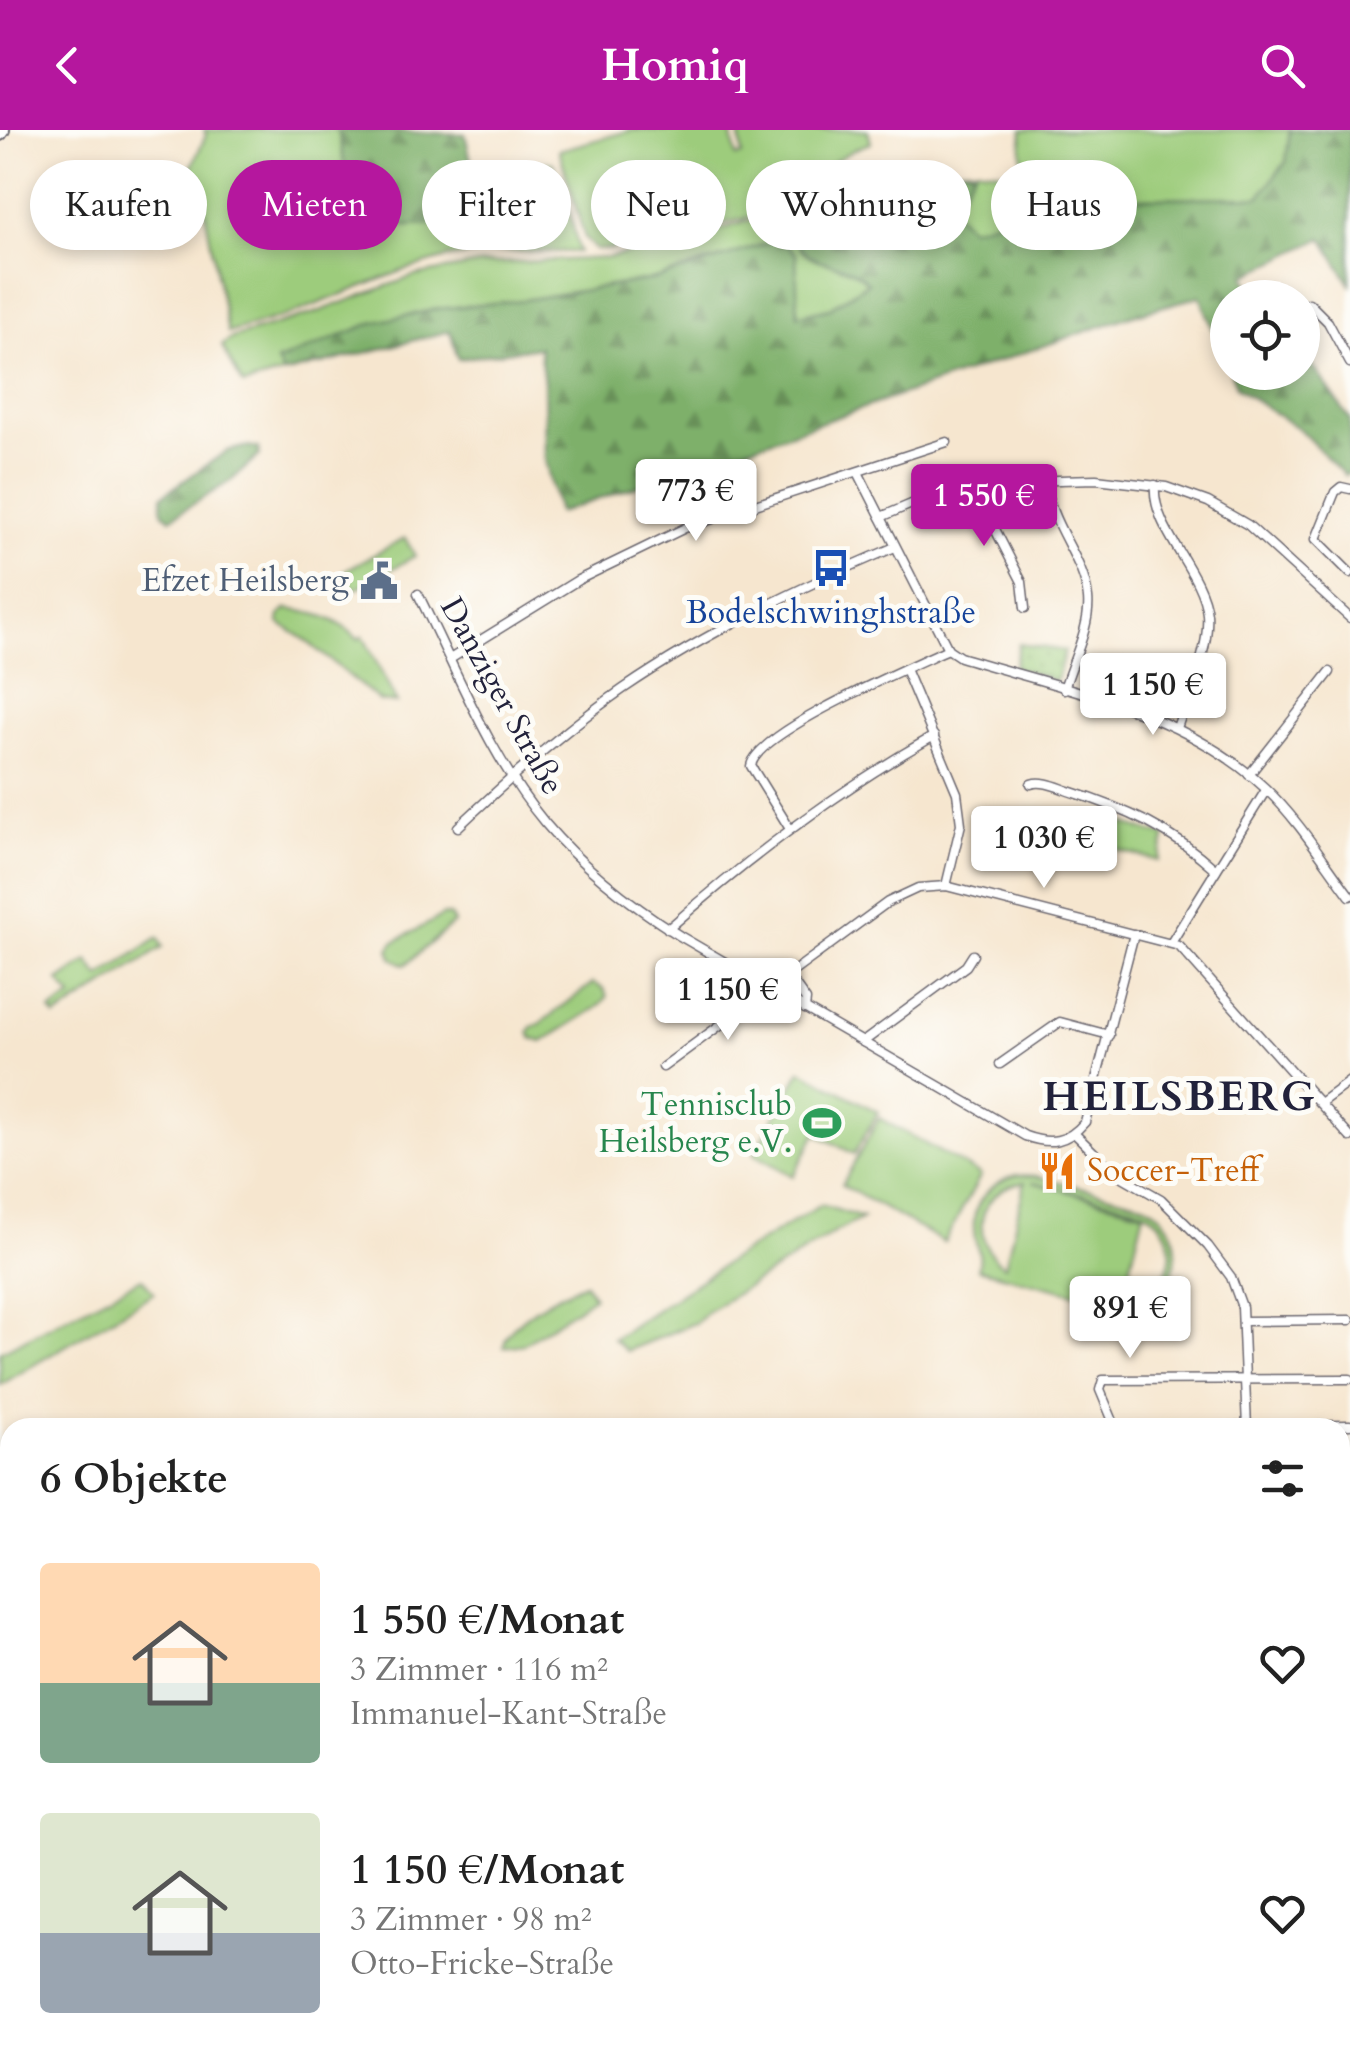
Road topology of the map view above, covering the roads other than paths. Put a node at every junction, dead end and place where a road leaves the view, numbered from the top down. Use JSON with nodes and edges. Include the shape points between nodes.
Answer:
{"nodes":[{"id":1,"x":1320,"y":314,"type":"edge"},
{"id":2,"x":1350,"y":363,"type":"edge"},
{"id":3,"x":946,"y":442,"type":"dead end"},
{"id":4,"x":858,"y":472,"type":"junction"},
{"id":5,"x":1046,"y":480,"type":"junction"},
{"id":6,"x":984,"y":482,"type":"junction"},
{"id":7,"x":1155,"y":485,"type":"junction"},
{"id":8,"x":1350,"y":490,"type":"edge"},
{"id":9,"x":882,"y":517,"type":"junction"},
{"id":10,"x":895,"y":547,"type":"junction"},
{"id":11,"x":1350,"y":573,"type":"edge"},
{"id":12,"x":418,"y":594,"type":"dead end"},
{"id":13,"x":1024,"y":608,"type":"dead end"},
{"id":14,"x":1350,"y":618,"type":"edge"},
{"id":15,"x":948,"y":650,"type":"junction"},
{"id":16,"x":450,"y":659,"type":"junction"},
{"id":17,"x":905,"y":670,"type":"junction"},
{"id":18,"x":1330,"y":672,"type":"dead end"},
{"id":19,"x":1064,"y":689,"type":"junction"},
{"id":20,"x":1177,"y":728,"type":"junction"},
{"id":21,"x":934,"y":736,"type":"junction"},
{"id":22,"x":1250,"y":774,"type":"junction"},
{"id":23,"x":512,"y":777,"type":"junction"},
{"id":24,"x":1031,"y":784,"type":"dead end"},
{"id":25,"x":1266,"y":790,"type":"junction"},
{"id":26,"x":458,"y":828,"type":"dead end"},
{"id":27,"x":790,"y":829,"type":"junction"},
{"id":28,"x":1216,"y":870,"type":"junction"},
{"id":29,"x":946,"y":886,"type":"junction"},
{"id":30,"x":1350,"y":896,"type":"edge"},
{"id":31,"x":668,"y":929,"type":"junction"},
{"id":32,"x":1134,"y":934,"type":"junction"},
{"id":33,"x":1172,"y":943,"type":"junction"},
{"id":34,"x":973,"y":955,"type":"dead end"},
{"id":35,"x":788,"y":975,"type":"junction"},
{"id":36,"x":770,"y":988,"type":"junction"},
{"id":37,"x":806,"y":1009,"type":"junction"},
{"id":38,"x":1109,"y":1036,"type":"junction"},
{"id":39,"x":862,"y":1042,"type":"junction"},
{"id":40,"x":1000,"y":1064,"type":"dead end"},
{"id":41,"x":663,"y":1068,"type":"dead end"},
{"id":42,"x":1350,"y":1081,"type":"edge"},
{"id":43,"x":1320,"y":1103,"type":"junction"},
{"id":44,"x":1075,"y":1134,"type":"junction"},
{"id":45,"x":1350,"y":1137,"type":"edge"},
{"id":46,"x":1243,"y":1320,"type":"junction"},
{"id":47,"x":1350,"y":1320,"type":"edge"},
{"id":48,"x":1350,"y":1379,"type":"edge"},
{"id":49,"x":1245,"y":1380,"type":"junction"},
{"id":50,"x":1111,"y":1418,"type":"edge"},
{"id":51,"x":1247,"y":1418,"type":"edge"}],
"edges":[{"from":1,"to":2,"type":"street"},
{"from":3,"to":4,"type":"street"},
{"from":4,"to":9,"type":"street"},
{"from":4,"to":16,"type":"street","via":[[656,542],[566,587]]},
{"from":5,"to":6,"type":"street"},
{"from":5,"to":7,"type":"street"},
{"from":5,"to":19,"type":"street","via":[[1050,508],[1088,600]]},
{"from":6,"to":9,"type":"street"},
{"from":6,"to":13,"type":"street","via":[[996,530],[1022,582]]},
{"from":7,"to":14,"type":"street","via":[[1240,520]]},
{"from":7,"to":20,"type":"street","via":[[1155,503],[1207,616]]},
{"from":8,"to":11,"type":"street","via":[[1335,492],[1316,539]]},
{"from":9,"to":10,"type":"street"},
{"from":10,"to":15,"type":"street"},
{"from":10,"to":23,"type":"street","via":[[681,652]]},
{"from":12,"to":16,"type":"street","name":"Danziger Straße"},
{"from":15,"to":17,"type":"street"},
{"from":15,"to":19,"type":"street"},
{"from":16,"to":23,"type":"street","name":"Danziger Straße"},
{"from":17,"to":21,"type":"street"},
{"from":17,"to":27,"type":"street","via":[[808,718],[753,756],[754,772]]},
{"from":18,"to":22,"type":"street"},
{"from":19,"to":20,"type":"street"},
{"from":20,"to":22,"type":"street"},
{"from":21,"to":27,"type":"street"},
{"from":21,"to":29,"type":"street","via":[[954,781],[960,818]]},
{"from":22,"to":25,"type":"street"},
{"from":23,"to":26,"type":"street"},
{"from":23,"to":31,"type":"street","name":"Danziger Straße","via":[[574,854]]},
{"from":24,"to":28,"type":"street","via":[[1150,821]]},
{"from":25,"to":28,"type":"street"},
{"from":25,"to":30,"type":"street"},
{"from":27,"to":31,"type":"street"},
{"from":28,"to":33,"type":"street"},
{"from":29,"to":32,"type":"street"},
{"from":29,"to":35,"type":"street","via":[[922,887],[888,902]]},
{"from":31,"to":36,"type":"street","name":"Danziger Straße"},
{"from":32,"to":33,"type":"street"},
{"from":32,"to":38,"type":"street"},
{"from":33,"to":43,"type":"street"},
{"from":34,"to":39,"type":"street"},
{"from":35,"to":36,"type":"street"},
{"from":35,"to":37,"type":"street"},
{"from":36,"to":37,"type":"street","name":"Danziger Straße"},
{"from":36,"to":41,"type":"street"},
{"from":37,"to":39,"type":"street","name":"Danziger Straße"},
{"from":38,"to":40,"type":"street","via":[[1060,1022]]},
{"from":38,"to":44,"type":"street","via":[[1090,1111]]},
{"from":39,"to":44,"type":"street","name":"Danziger Straße","via":[[1032,1138],[1054,1142]]},
{"from":42,"to":43,"type":"street"},
{"from":43,"to":45,"type":"street"},
{"from":44,"to":46,"type":"street","via":[[1198,1236],[1232,1277]]},
{"from":46,"to":47,"type":"street"},
{"from":46,"to":49,"type":"street"},
{"from":48,"to":49,"type":"street"},
{"from":49,"to":50,"type":"street","via":[[1103,1380],[1100,1390]]},
{"from":49,"to":51,"type":"street"}]}
